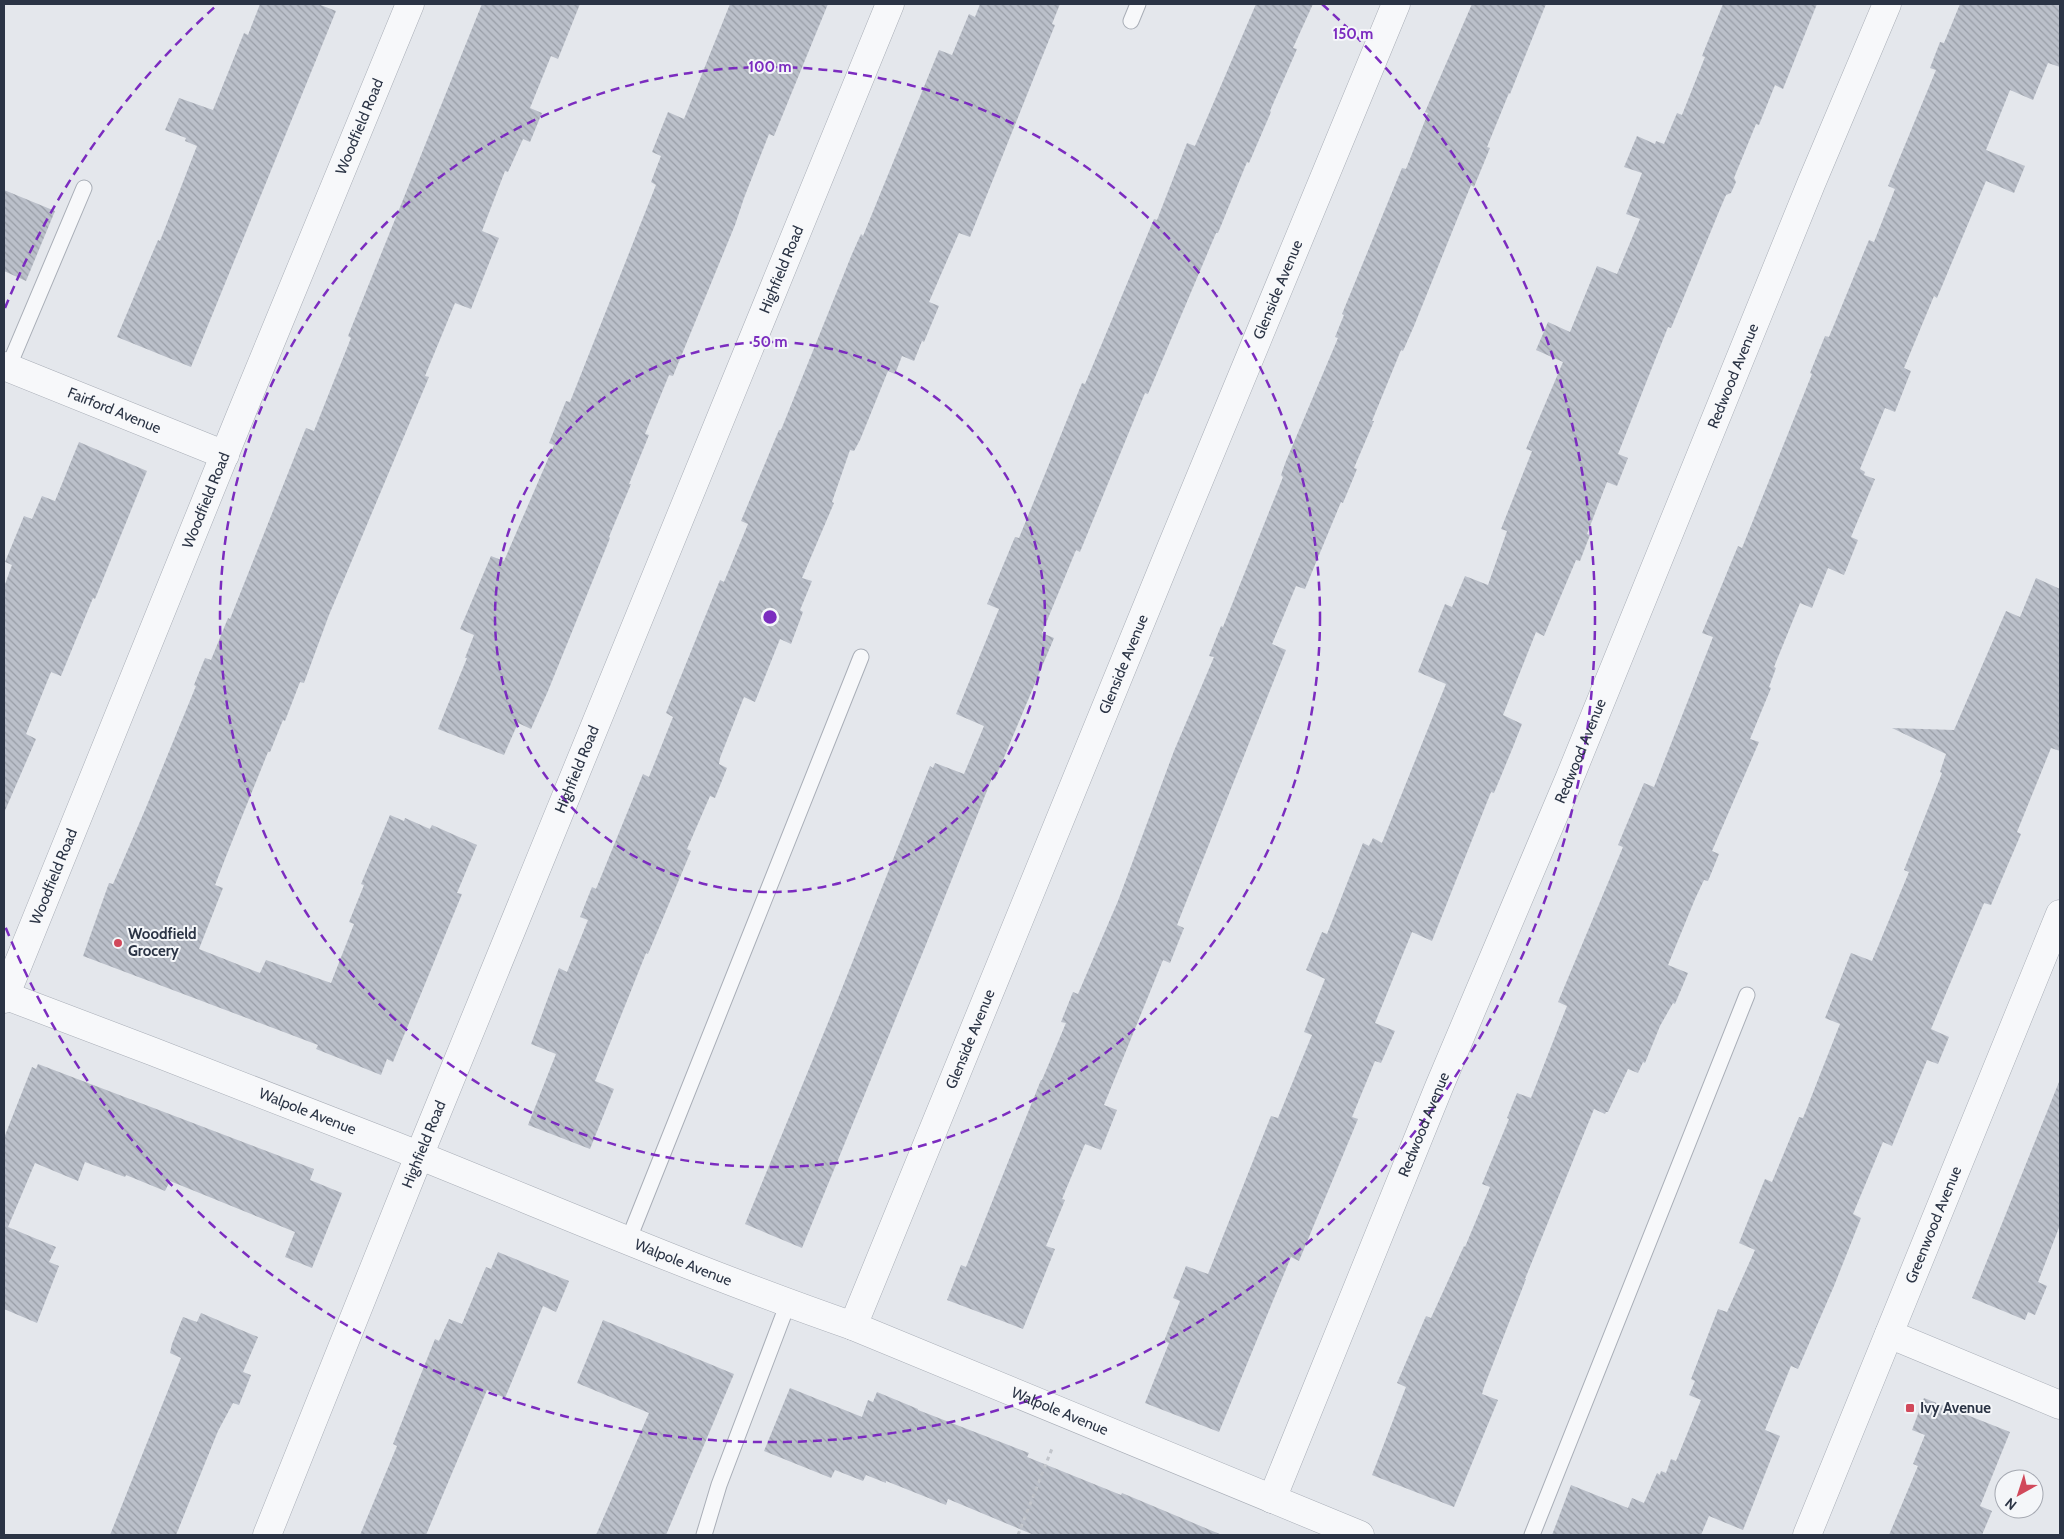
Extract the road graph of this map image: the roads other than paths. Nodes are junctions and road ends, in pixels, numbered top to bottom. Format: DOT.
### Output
graph roads {
  1 [pos="410,4"];
  2 [pos="890,4"];
  3 [pos="1138,4"];
  4 [pos="1396,4"];
  5 [pos="1887,4"];
  6 [pos="1131,21"];
  7 [pos="84,188"];
  8 [pos="6,367"];
  9 [pos="225,454"];
  10 [pos="861,657"];
  11 [pos="2060,914"];
  12 [pos="1747,995"];
  13 [pos="4,997"];
  14 [pos="419,1156"];
  15 [pos="628,1242"];
  16 [pos="788,1303"];
  17 [pos="853,1326"];
  18 [pos="1889,1334"];
  19 [pos="2060,1405"];
  20 [pos="1272,1499"];
  21 [pos="267,1535"];
  22 [pos="704,1535"];
  23 [pos="1360,1535"];
  24 [pos="1532,1535"];
  25 [pos="1807,1535"];
  1 -- 9 [label="street, Woodfield Road"];
  2 -- 14 [label="street, Highfield Road"];
  3 -- 6 [label="lane"];
  4 -- 17 [label="street, Glenside Avenue"];
  5 -- 20 [label="street, Redwood Avenue"];
  7 -- 8 [label="lane"];
  8 -- 9 [label="street, Fairford Avenue"];
  9 -- 13 [label="street, Woodfield Road"];
  10 -- 15 [label="lane"];
  11 -- 18 [label="street, Greenwood Avenue"];
  12 -- 24 [label="lane"];
  13 -- 14 [label="street, Walpole Avenue"];
  14 -- 15 [label="street, Walpole Avenue"];
  14 -- 21 [label="street, Highfield Road"];
  15 -- 16 [label="street, Walpole Avenue"];
  16 -- 17 [label="street, Walpole Avenue"];
  16 -- 22 [label="lane"];
  17 -- 20 [label="street, Walpole Avenue"];
  18 -- 19 [label="street"];
  18 -- 25 [label="street, Greenwood Avenue"];
  20 -- 23 [label="street, Walpole Avenue"];
}
